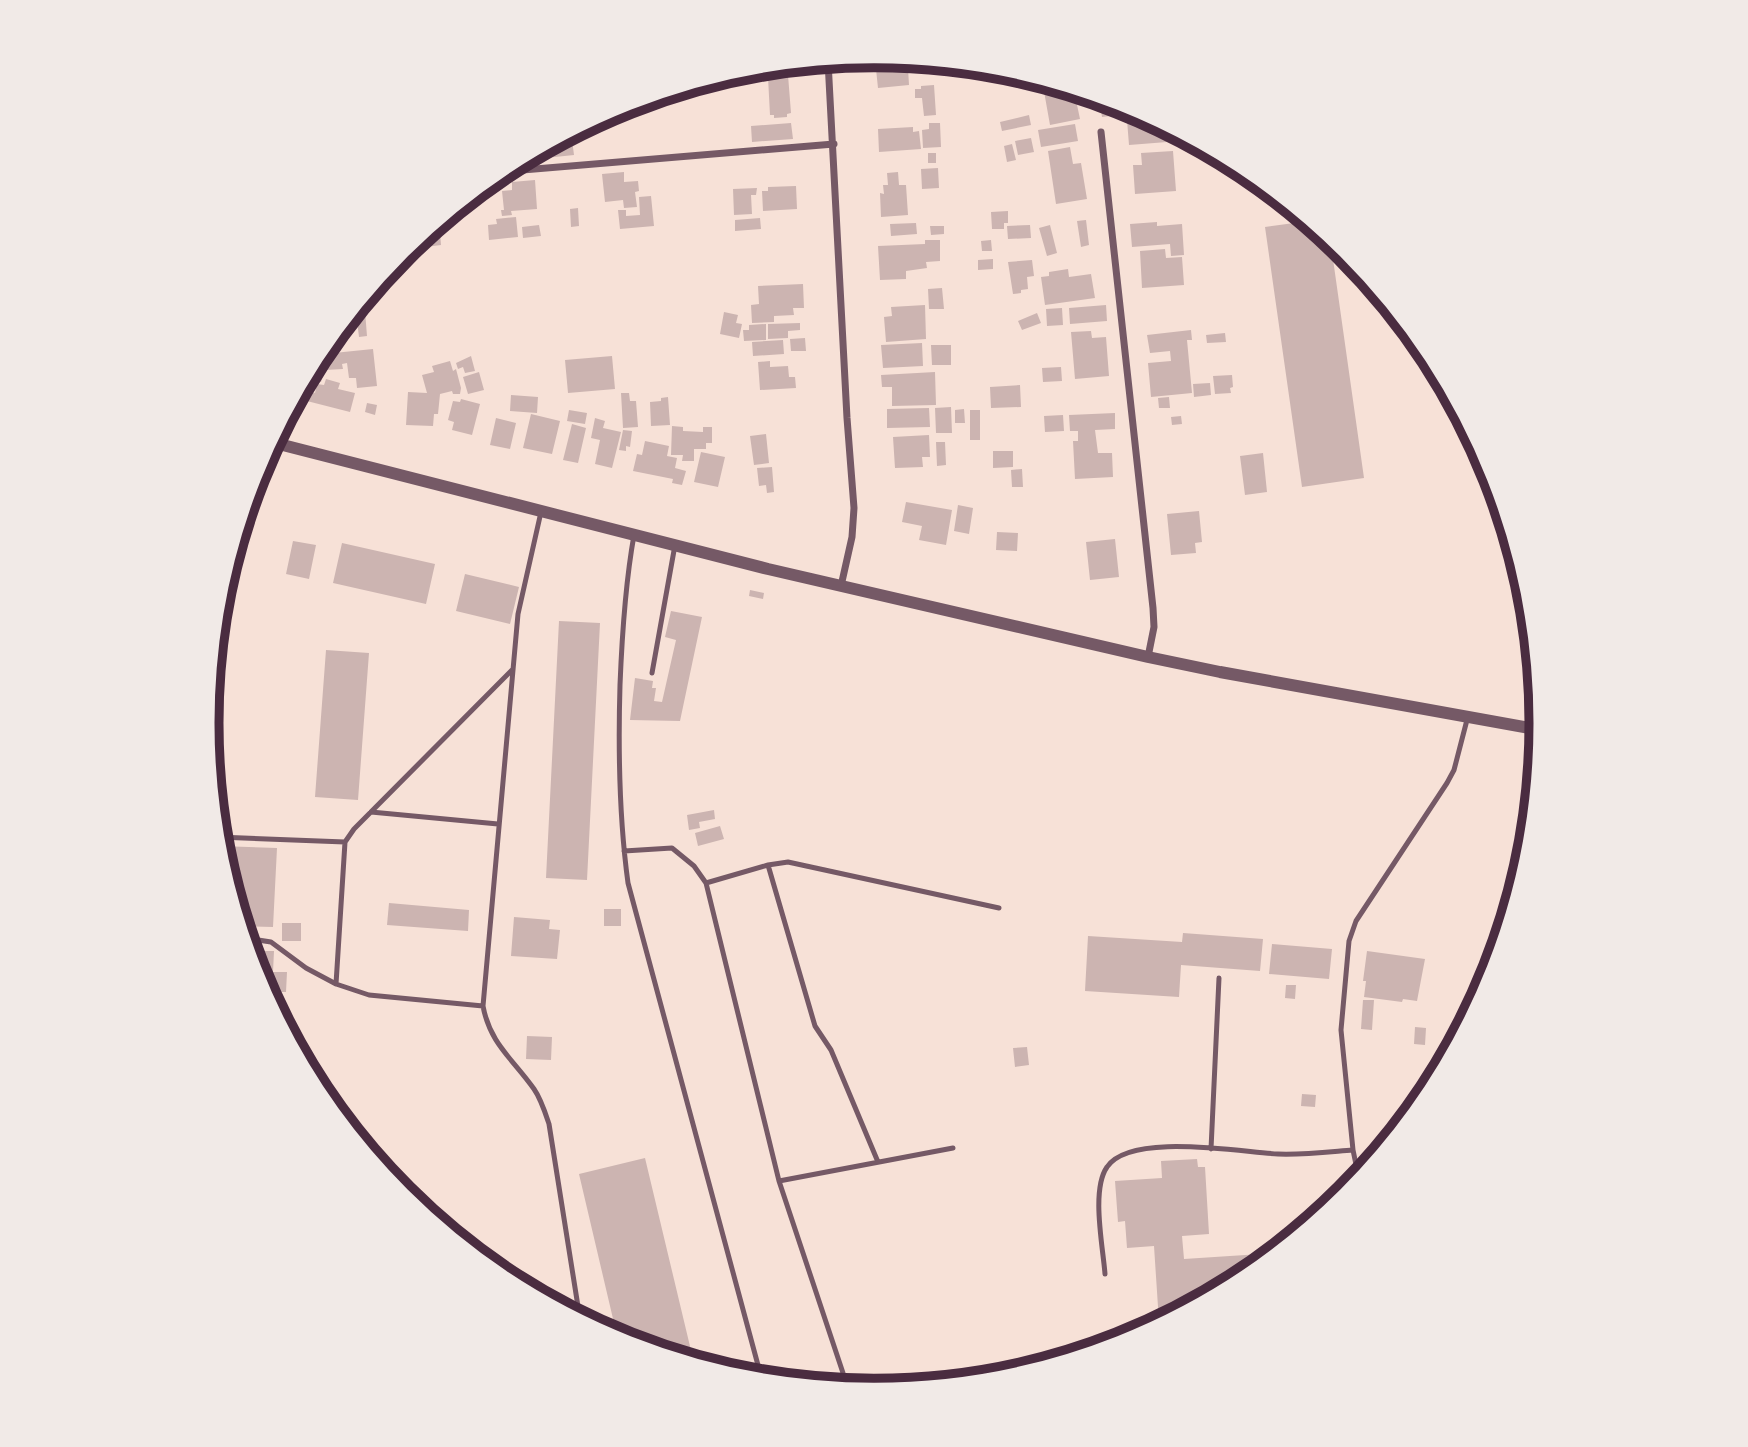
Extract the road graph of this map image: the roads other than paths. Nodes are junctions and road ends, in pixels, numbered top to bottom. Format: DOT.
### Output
graph roads {
  1 [pos="829,70"];
  2 [pos="1101,132"];
  3 [pos="834,144"];
  4 [pos="524,170"];
  5 [pos="281,445"];
  6 [pos="541,512"];
  7 [pos="634,535"];
  8 [pos="675,545"];
  9 [pos="841,586"];
  10 [pos="1148,657"];
  11 [pos="513,668"];
  12 [pos="652,673"];
  13 [pos="1468,716"];
  14 [pos="1529,728"];
  15 [pos="370,812"];
  16 [pos="498,824"];
  17 [pos="229,837"];
  18 [pos="345,842"];
  19 [pos="624,851"];
  20 [pos="768,865"];
  21 [pos="706,883"];
  22 [pos="999,908"];
  23 [pos="256,940"];
  24 [pos="1219,978"];
  25 [pos="336,984"];
  26 [pos="483,1006"];
  27 [pos="953,1148"];
  28 [pos="1211,1149"];
  29 [pos="1353,1150"];
  30 [pos="878,1162"];
  31 [pos="1356,1167"];
  32 [pos="779,1181"];
  33 [pos="1105,1274"];
  34 [pos="578,1308"];
  35 [pos="759,1368"];
  36 [pos="845,1378"];
  1 -- 3 [label="street"];
  2 -- 10 [label="street"];
  3 -- 4 [label="street"];
  3 -- 9 [label="street"];
  5 -- 6 [label="street"];
  6 -- 7 [label="street"];
  6 -- 11 [label="lane"];
  7 -- 8 [label="street"];
  7 -- 19 [label="lane"];
  8 -- 9 [label="street"];
  8 -- 12 [label="lane"];
  9 -- 10 [label="street"];
  10 -- 13 [label="street"];
  11 -- 15 [label="lane"];
  11 -- 16 [label="lane"];
  13 -- 14 [label="street"];
  13 -- 29 [label="lane"];
  15 -- 16 [label="lane"];
  15 -- 18 [label="lane"];
  16 -- 26 [label="lane"];
  17 -- 18 [label="lane"];
  18 -- 25 [label="lane"];
  19 -- 21 [label="lane"];
  19 -- 35 [label="lane"];
  20 -- 21 [label="lane"];
  20 -- 22 [label="lane"];
  20 -- 30 [label="lane"];
  21 -- 32 [label="lane"];
  23 -- 25 [label="lane"];
  24 -- 28 [label="lane"];
  25 -- 26 [label="lane"];
  26 -- 34 [label="lane"];
  27 -- 30 [label="lane"];
  28 -- 29 [label="lane"];
  28 -- 33 [label="lane"];
  29 -- 31 [label="lane"];
  30 -- 32 [label="lane"];
  32 -- 36 [label="lane"];
}
